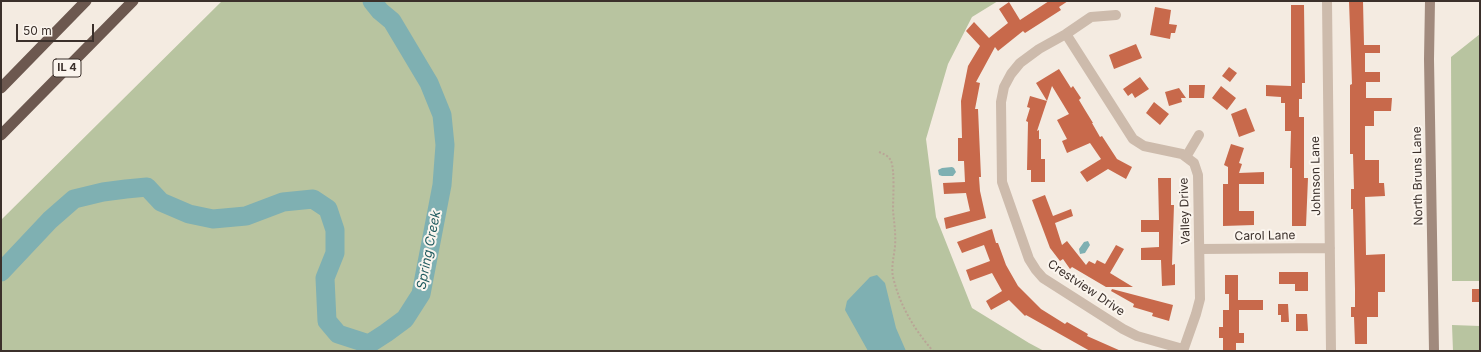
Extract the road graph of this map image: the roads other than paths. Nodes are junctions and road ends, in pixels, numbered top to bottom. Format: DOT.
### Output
graph roads {
  1 [pos="86,1"];
  2 [pos="133,1"];
  3 [pos="1327,1"];
  4 [pos="1430,1"];
  5 [pos="1116,15"];
  6 [pos="1066,34"];
  7 [pos="1,88"];
  8 [pos="1,135"];
  9 [pos="1199,135"];
  10 [pos="1186,157"];
  11 [pos="1330,248"];
  12 [pos="1200,249"];
  13 [pos="1183,350"];
  14 [pos="1331,351"];
  15 [pos="1434,351"];
  1 -- 7 [label="highway, IL 4"];
  2 -- 8 [label="highway, IL 4"];
  3 -- 11 [label="street, Johnson Lane"];
  4 -- 15 [label="main road, North Bruns Lane"];
  5 -- 6 [label="street, Crestview Drive"];
  6 -- 10 [label="street"];
  6 -- 13 [label="street, Crestview Drive"];
  9 -- 10 [label="street"];
  10 -- 12 [label="street, Valley Drive"];
  11 -- 12 [label="street, Carol Lane"];
  11 -- 14 [label="street, Johnson Lane"];
  12 -- 13 [label="street, Valley Drive"];
}
